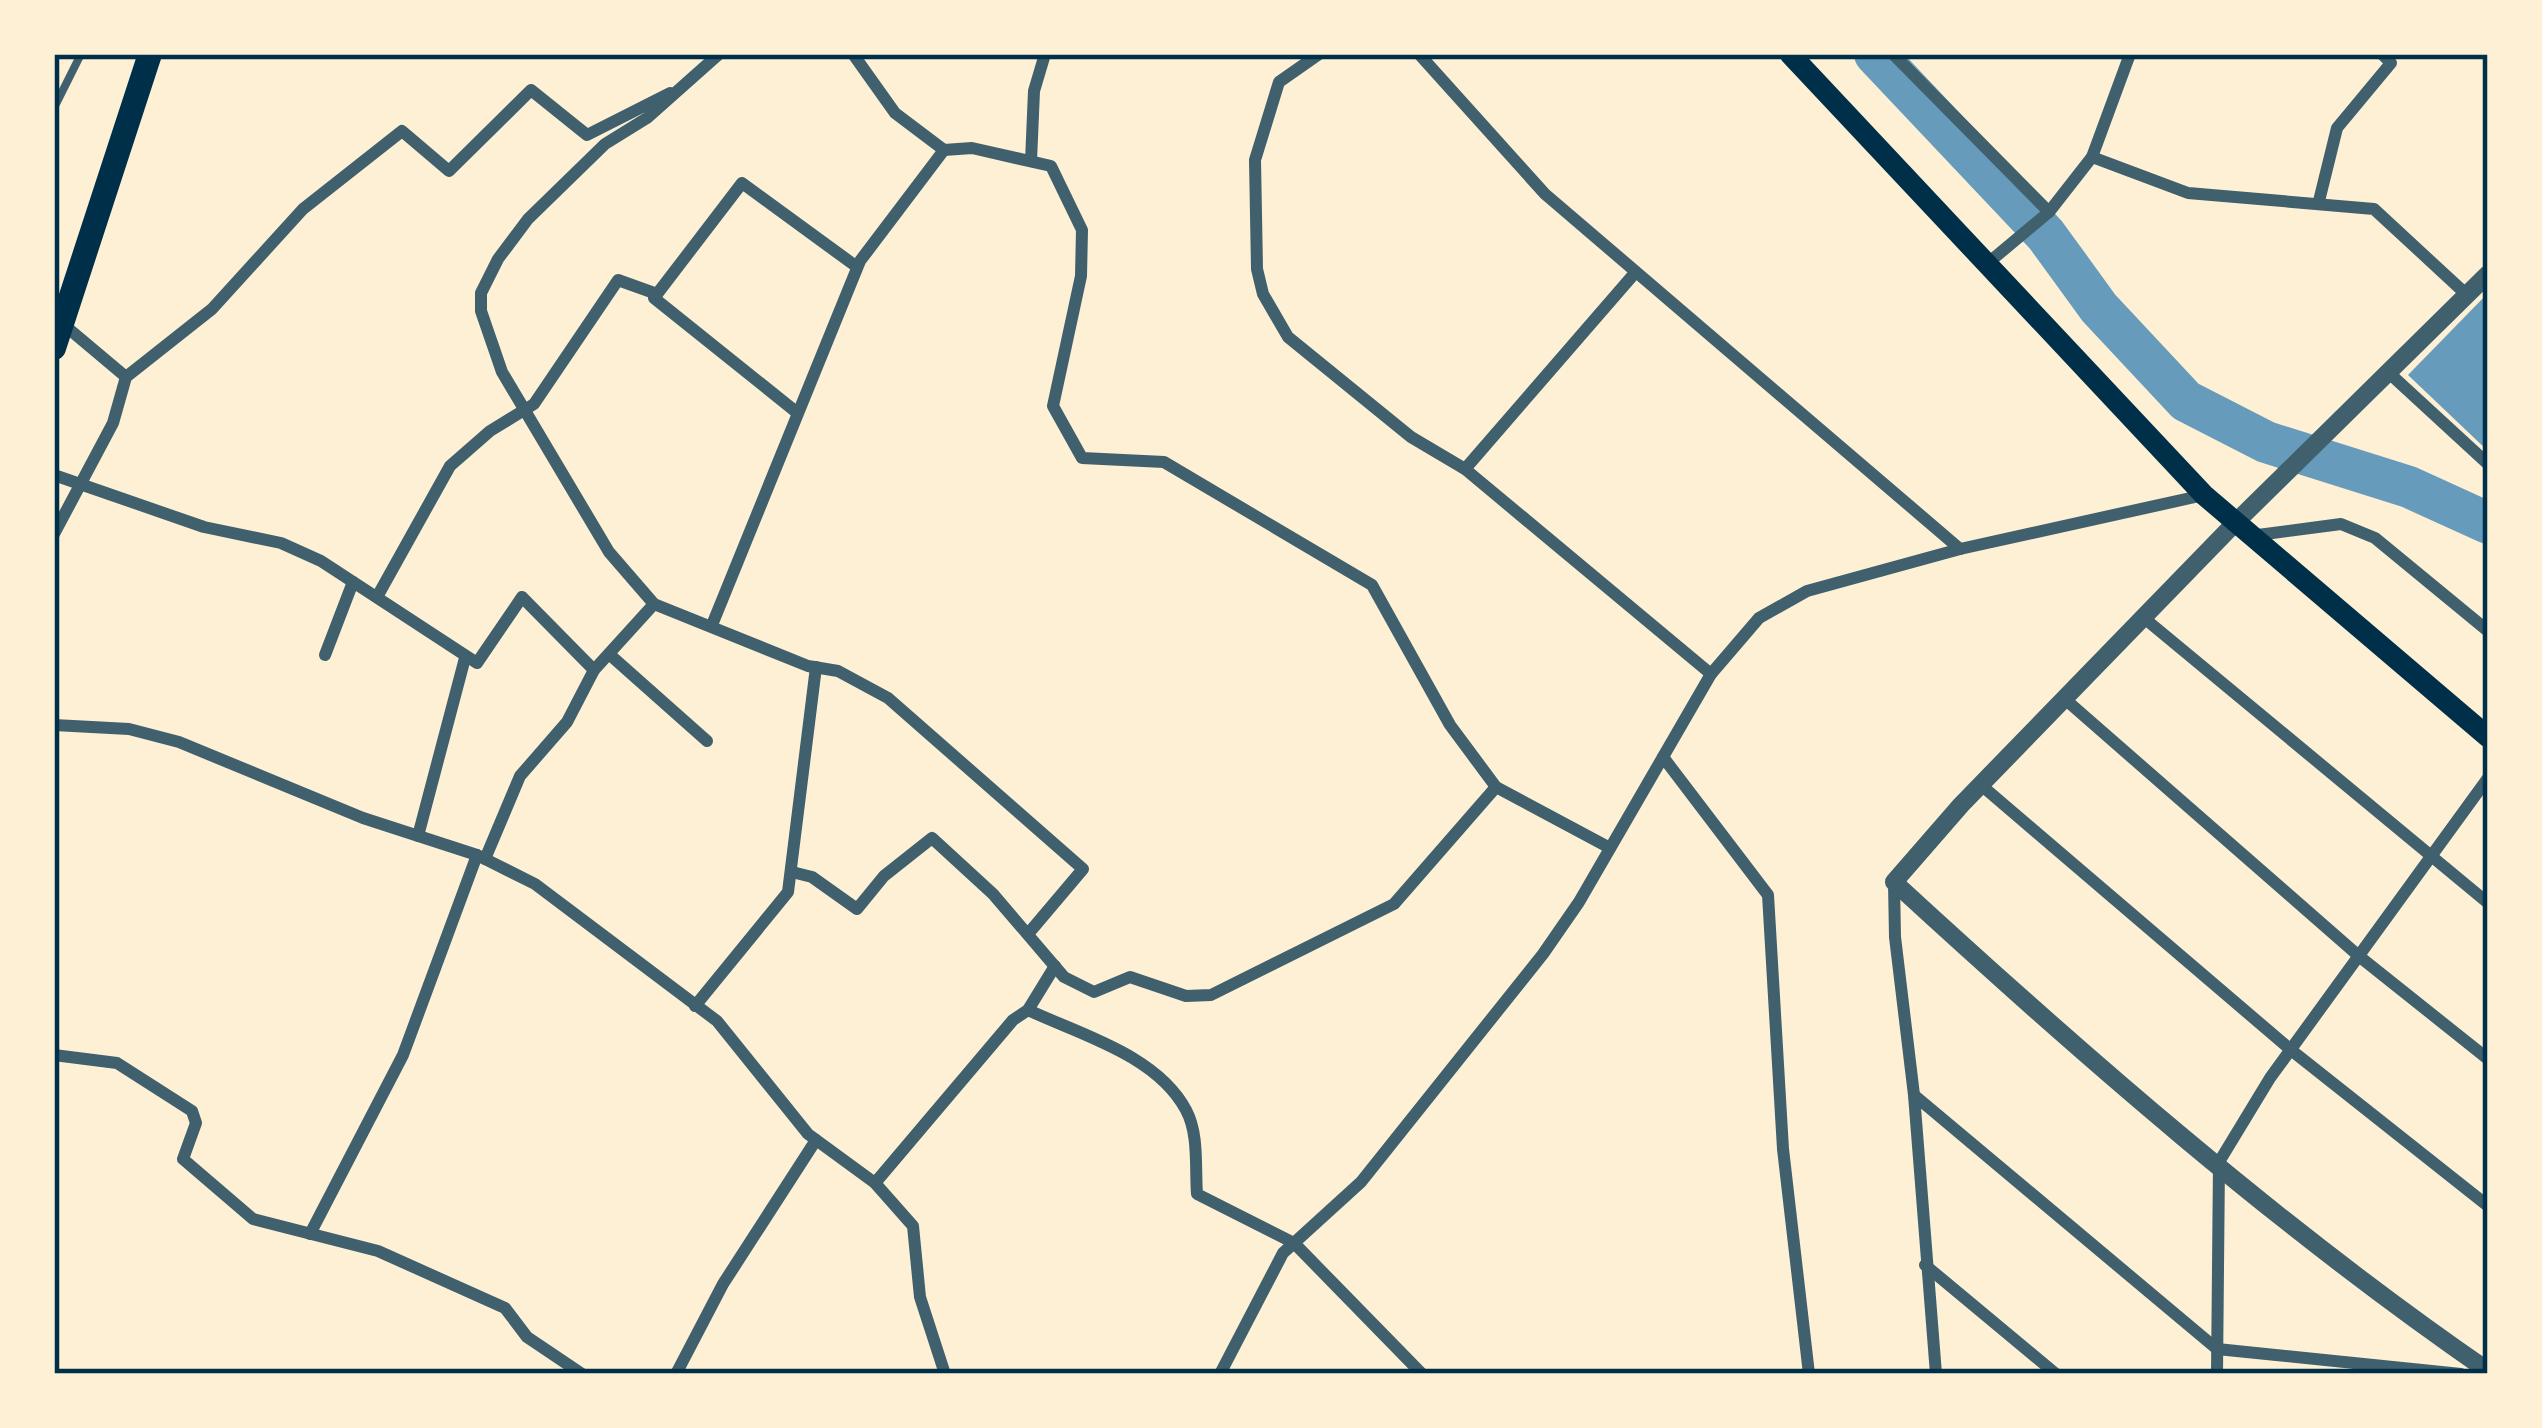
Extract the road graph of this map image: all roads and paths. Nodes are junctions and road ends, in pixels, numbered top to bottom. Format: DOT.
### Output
graph roads {
  1 [pos="81,54"];
  2 [pos="150,54"];
  3 [pos="719,54"];
  4 [pos="853,54"];
  5 [pos="1045,54"];
  6 [pos="1319,54"];
  7 [pos="1419,54"];
  8 [pos="1790,54"];
  9 [pos="1893,54"];
  10 [pos="2130,54"];
  11 [pos="2382,54"];
  12 [pos="676,90"];
  13 [pos="54,108"];
  14 [pos="944,150"];
  15 [pos="2092,157"];
  16 [pos="1031,161"];
  17 [pos="2319,201"];
  18 [pos="2049,212"];
  19 [pos="1994,257"];
  20 [pos="857,267"];
  21 [pos="1634,274"];
  22 [pos="2488,274"];
  23 [pos="657,295"];
  24 [pos="2467,295"];
  25 [pos="58,335"];
  26 [pos="2388,372"];
  27 [pos="126,377"];
  28 [pos="520,409"];
  29 [pos="795,411"];
  30 [pos="2488,464"];
  31 [pos="1465,470"];
  32 [pos="54,476"];
  33 [pos="82,485"];
  34 [pos="2204,496"];
  35 [pos="2243,525"];
  36 [pos="54,534"];
  37 [pos="1960,549"];
  38 [pos="353,582"];
  39 [pos="377,597"];
  40 [pos="654,604"];
  41 [pos="2144,618"];
  42 [pos="712,626"];
  43 [pos="2488,631"];
  44 [pos="609,654"];
  45 [pos="325,655"];
  46 [pos="465,658"];
  47 [pos="816,668"];
  48 [pos="595,670"];
  49 [pos="1711,674"];
  50 [pos="2066,700"];
  51 [pos="54,725"];
  52 [pos="2488,736"];
  53 [pos="707,742"];
  54 [pos="1663,757"];
  55 [pos="2488,778"];
  56 [pos="1981,785"];
  57 [pos="1496,787"];
  58 [pos="418,836"];
  59 [pos="1610,848"];
  60 [pos="481,857"];
  61 [pos="2431,858"];
  62 [pos="792,872"];
  63 [pos="1894,882"];
  64 [pos="2488,904"];
  65 [pos="1028,934"];
  66 [pos="2360,957"];
  67 [pos="1055,966"];
  68 [pos="695,1006"];
  69 [pos="1028,1010"];
  70 [pos="2291,1050"];
  71 [pos="54,1054"];
  72 [pos="2488,1059"];
  73 [pos="1914,1095"];
  74 [pos="816,1140"];
  75 [pos="2219,1162"];
  76 [pos="875,1184"];
  77 [pos="2488,1206"];
  78 [pos="310,1234"];
  79 [pos="1294,1243"];
  80 [pos="1924,1265"];
  81 [pos="2217,1349"];
  82 [pos="1405,1369"];
  83 [pos="2488,1371"];
  84 [pos="582,1374"];
  85 [pos="676,1374"];
  86 [pos="945,1374"];
  87 [pos="1220,1374"];
  88 [pos="1422,1374"];
  89 [pos="1809,1374"];
  90 [pos="1936,1374"];
  91 [pos="2056,1374"];
  92 [pos="2216,1374"];
  93 [pos="2461,1374"];
  1 -- 13 [label="lane"];
  2 -- 25 [label="highway"];
  3 -- 12 [label="street"];
  4 -- 14 [label="street"];
  5 -- 16 [label="street"];
  6 -- 31 [label="street"];
  7 -- 21 [label="street"];
  8 -- 19 [label="main road"];
  9 -- 18 [label="street"];
  10 -- 15 [label="street"];
  11 -- 17 [label="street"];
  12 -- 27 [label="street"];
  12 -- 28 [label="street"];
  14 -- 16 [label="street"];
  14 -- 20 [label="street"];
  15 -- 17 [label="street"];
  15 -- 18 [label="street"];
  16 -- 57 [label="street"];
  17 -- 24 [label="street"];
  18 -- 19 [label="street"];
  19 -- 34 [label="main road"];
  20 -- 23 [label="street"];
  20 -- 29 [label="street"];
  21 -- 31 [label="street"];
  21 -- 37 [label="street"];
  22 -- 24 [label="street"];
  23 -- 28 [label="street"];
  23 -- 29 [label="street"];
  24 -- 26 [label="street"];
  25 -- 27 [label="street"];
  26 -- 30 [label="street"];
  26 -- 35 [label="street"];
  27 -- 33 [label="street"];
  28 -- 39 [label="street"];
  28 -- 40 [label="street"];
  29 -- 42 [label="street"];
  31 -- 49 [label="street"];
  32 -- 33 [label="street"];
  33 -- 36 [label="street"];
  33 -- 38 [label="street"];
  34 -- 35 [label="main road"];
  34 -- 37 [label="street"];
  35 -- 41 [label="street"];
  35 -- 43 [label="street"];
  35 -- 52 [label="main road"];
  37 -- 49 [label="street"];
  38 -- 39 [label="street"];
  38 -- 45 [label="street"];
  39 -- 46 [label="street"];
  40 -- 42 [label="street"];
  40 -- 44 [label="street"];
  41 -- 50 [label="street"];
  41 -- 61 [label="street"];
  42 -- 47 [label="street"];
  44 -- 48 [label="street"];
  44 -- 53 [label="street"];
  46 -- 48 [label="street"];
  46 -- 58 [label="street"];
  47 -- 62 [label="street"];
  47 -- 65 [label="street"];
  48 -- 60 [label="street"];
  49 -- 54 [label="street"];
  50 -- 56 [label="street"];
  50 -- 66 [label="street"];
  51 -- 58 [label="street"];
  54 -- 59 [label="street"];
  54 -- 89 [label="street"];
  55 -- 61 [label="street"];
  56 -- 63 [label="street"];
  56 -- 70 [label="street"];
  57 -- 59 [label="street"];
  57 -- 67 [label="street"];
  58 -- 60 [label="street"];
  59 -- 79 [label="street"];
  60 -- 68 [label="street"];
  60 -- 78 [label="street"];
  61 -- 64 [label="street"];
  61 -- 66 [label="street"];
  62 -- 65 [label="street"];
  62 -- 68 [label="street"];
  63 -- 73 [label="street"];
  63 -- 75 [label="street"];
  65 -- 67 [label="street"];
  66 -- 70 [label="street"];
  66 -- 72 [label="street"];
  67 -- 69 [label="street"];
  68 -- 74 [label="street"];
  69 -- 76 [label="street"];
  69 -- 79 [label="street"];
  70 -- 75 [label="street"];
  70 -- 77 [label="street"];
  71 -- 78 [label="street"];
  73 -- 80 [label="street"];
  73 -- 81 [label="street"];
  74 -- 76 [label="street"];
  74 -- 85 [label="street"];
  75 -- 81 [label="street"];
  75 -- 83 [label="street"];
  76 -- 86 [label="street"];
  78 -- 84 [label="street"];
  79 -- 82 [label="street"];
  79 -- 87 [label="street"];
  80 -- 90 [label="street"];
  80 -- 91 [label="street"];
  81 -- 92 [label="street"];
  81 -- 93 [label="street"];
  82 -- 88 [label="street"];
}
